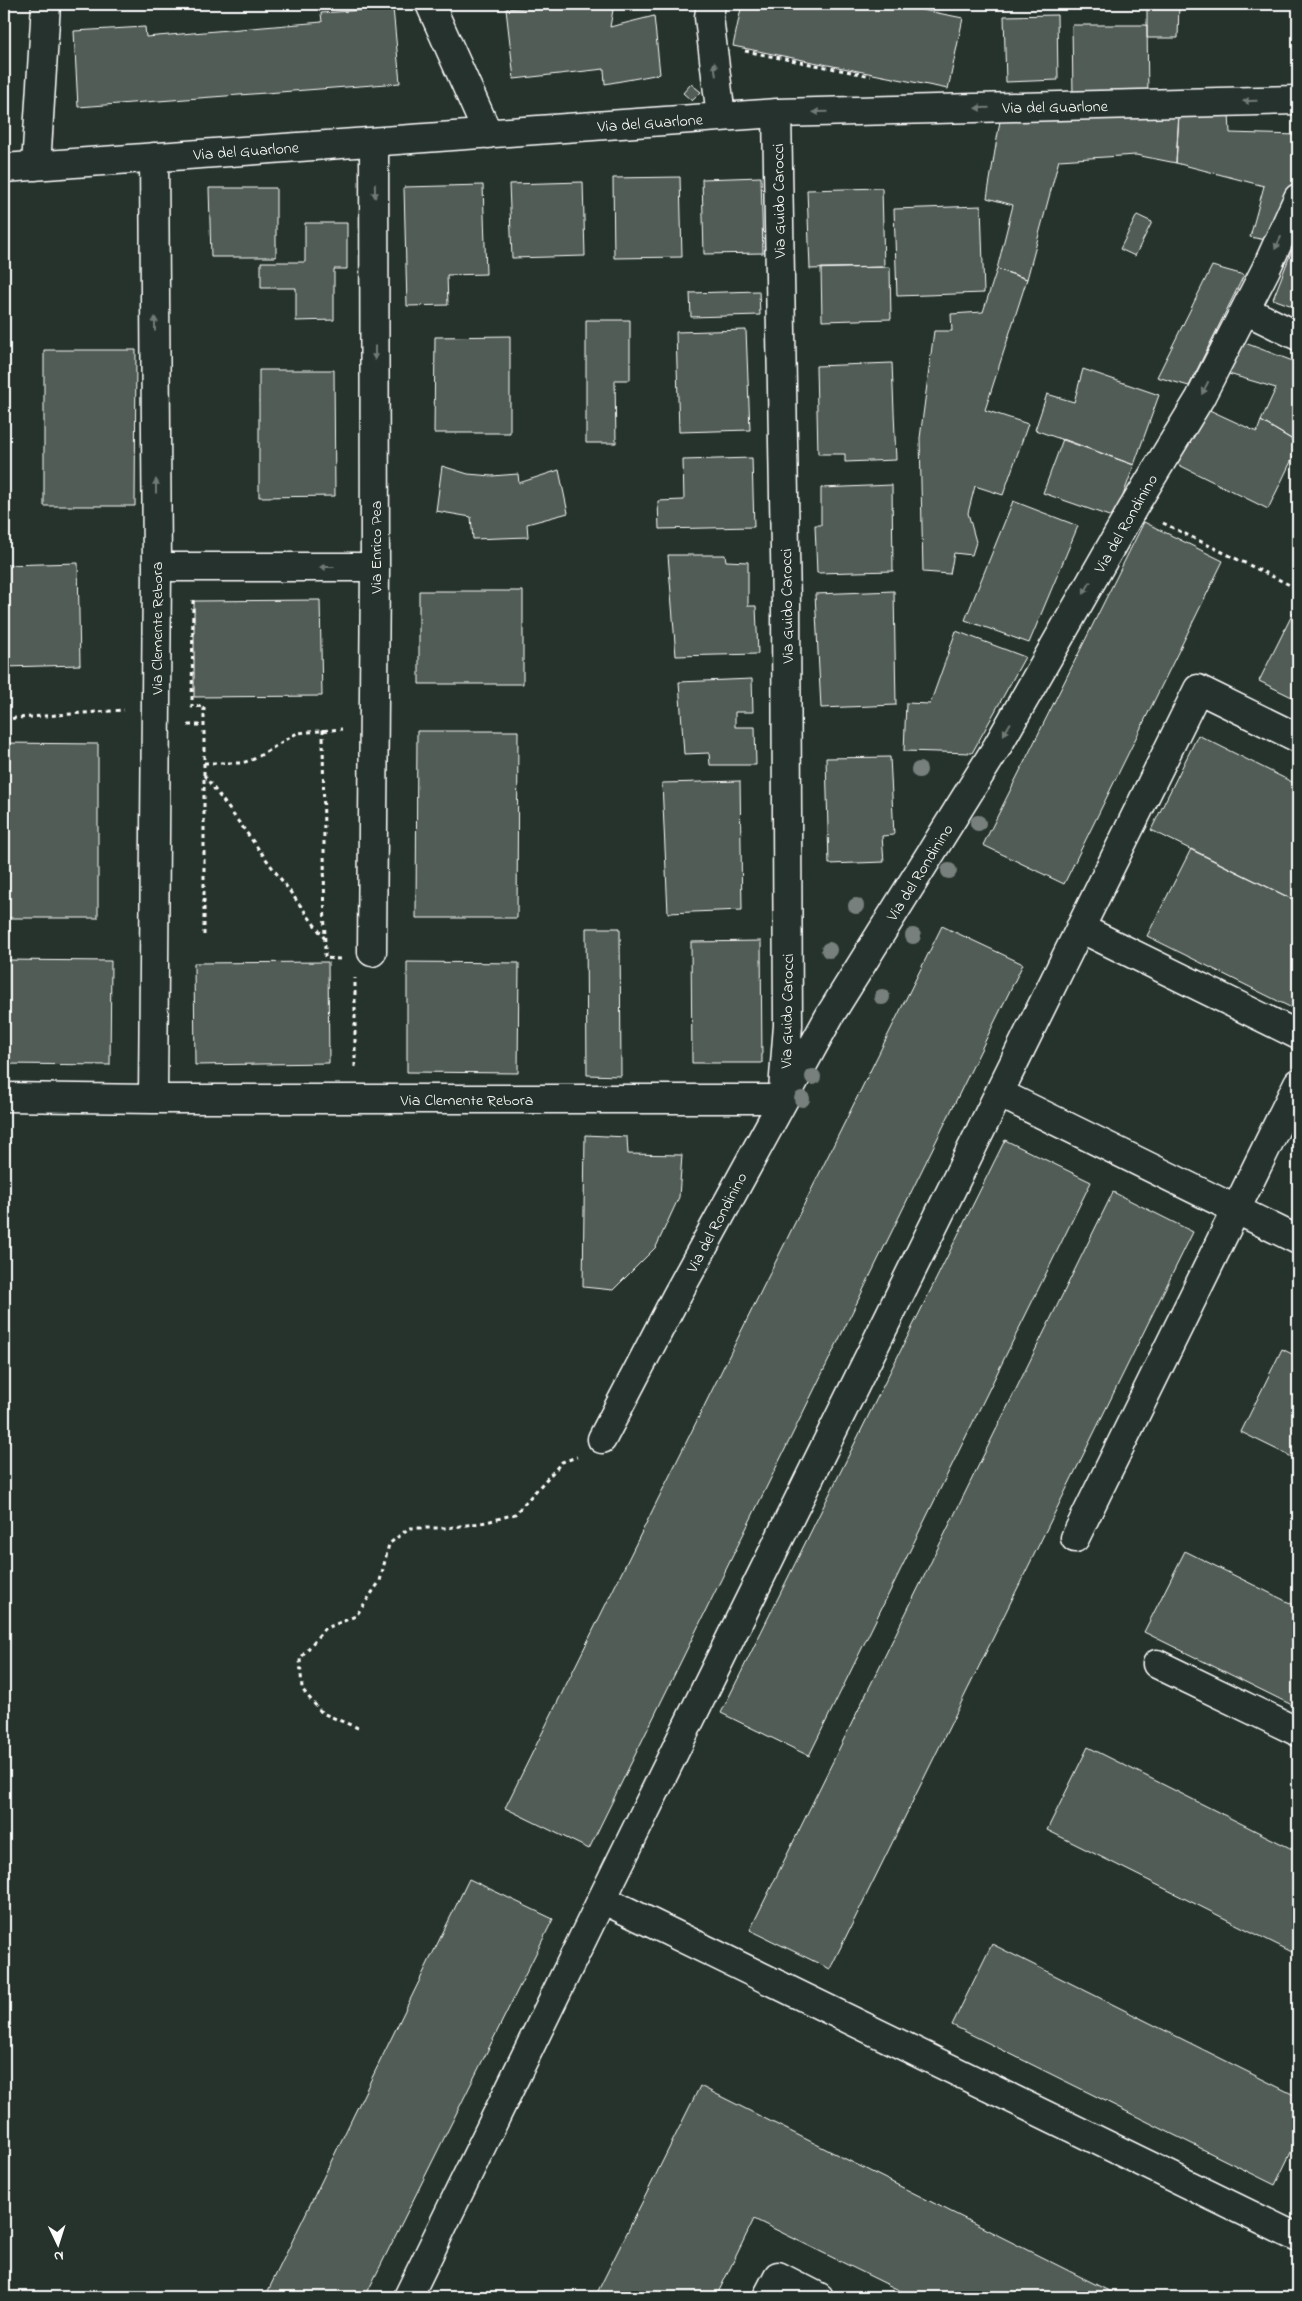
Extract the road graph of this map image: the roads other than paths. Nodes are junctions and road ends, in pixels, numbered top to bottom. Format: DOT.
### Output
graph roads {
  1 [pos="46,4"];
  2 [pos="430,4"];
  3 [pos="711,4"];
  4 [pos="1298,100"];
  5 [pos="776,113"];
  6 [pos="721,117"];
  7 [pos="488,134"];
  8 [pos="374,142"];
  9 [pos="154,157"];
  10 [pos="36,166"];
  11 [pos="4,168"];
  12 [pos="1298,198"];
  13 [pos="1245,310"];
  14 [pos="1298,336"];
  15 [pos="157,567"];
  16 [pos="375,567"];
  17 [pos="1298,738"];
  18 [pos="1080,928"];
  19 [pos="363,961"];
  20 [pos="1298,1035"];
  21 [pos="1298,1083"];
  22 [pos="999,1093"];
  23 [pos="4,1097"];
  24 [pos="153,1099"];
  25 [pos="782,1099"];
  26 [pos="1236,1209"];
  27 [pos="1298,1240"];
  28 [pos="602,1439"];
  29 [pos="1076,1538"];
  30 [pos="1157,1664"];
  31 [pos="1298,1732"];
  32 [pos="602,1899"];
  33 [pos="1298,2238"];
  34 [pos="408,2297"];
  35 [pos="767,2297"];
  36 [pos="819,2297"];
  1 -- 10 [label="street"];
  2 -- 7 [label="street"];
  6 -- 3 [label="street, one-way"];
  4 -- 5 [label="street, Via del Guarlone, one-way"];
  5 -- 6 [label="street, Via del Guarlone"];
  5 -- 25 [label="street, Via Guido Carocci"];
  6 -- 7 [label="street, Via del Guarlone"];
  7 -- 8 [label="street, Via del Guarlone"];
  8 -- 9 [label="street, Via del Guarlone"];
  8 -- 16 [label="street, Via Enrico Pea, one-way"];
  9 -- 10 [label="street, Via del Guarlone"];
  15 -- 9 [label="street, Via Clemente Rebora, one-way"];
  10 -- 11 [label="street, Via del Guarlone"];
  12 -- 13 [label="street, Via del Rondinino, one-way"];
  13 -- 14 [label="street"];
  13 -- 25 [label="street, Via del Rondinino, one-way"];
  16 -- 15 [label="street, one-way"];
  15 -- 24 [label="street, Via Clemente Rebora"];
  16 -- 19 [label="street, Via Enrico Pea"];
  17 -- 18 [label="street"];
  18 -- 20 [label="street"];
  18 -- 22 [label="street"];
  21 -- 26 [label="street"];
  22 -- 26 [label="street"];
  22 -- 32 [label="street"];
  23 -- 24 [label="street, Via Clemente Rebora"];
  24 -- 25 [label="street, Via Clemente Rebora"];
  25 -- 28 [label="street, Via del Rondinino"];
  26 -- 27 [label="street"];
  26 -- 29 [label="street"];
  30 -- 31 [label="street"];
  32 -- 33 [label="street"];
  32 -- 34 [label="street"];
  35 -- 36 [label="street"];
}
